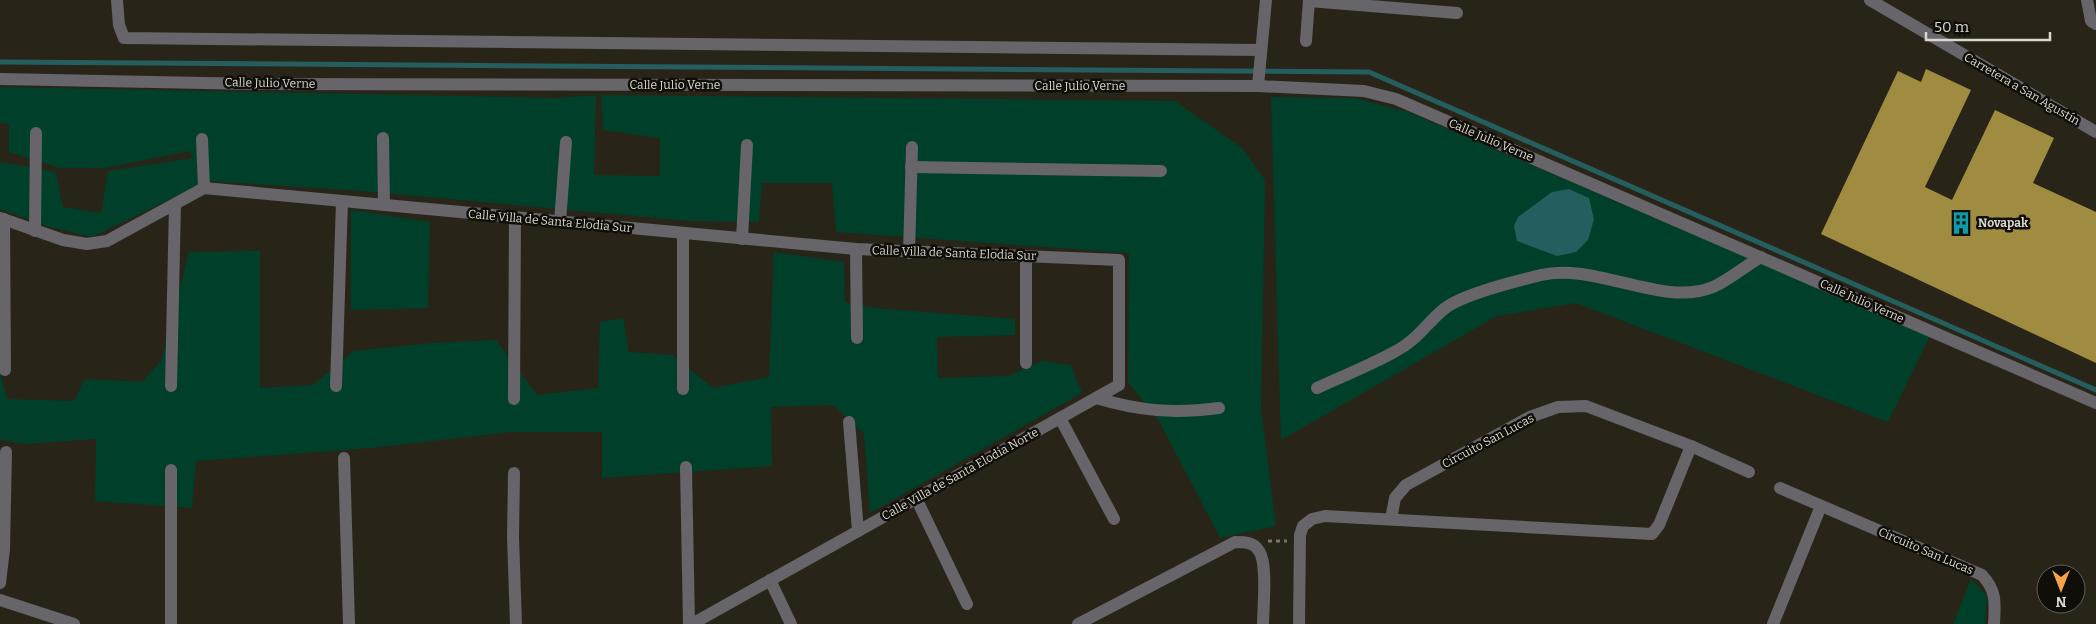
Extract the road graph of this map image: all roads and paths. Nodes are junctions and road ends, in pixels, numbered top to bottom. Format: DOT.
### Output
graph roads {
  1 [pos="117,0"];
  2 [pos="1266,0"];
  3 [pos="1870,0"];
  4 [pos="2087,0"];
  5 [pos="1309,1"];
  6 [pos="1456,14"];
  7 [pos="2096,24"];
  8 [pos="1306,41"];
  9 [pos="1260,56"];
  10 [pos="0,79"];
  11 [pos="1258,82"];
  12 [pos="2096,132"];
  13 [pos="36,133"];
  14 [pos="383,138"];
  15 [pos="202,139"];
  16 [pos="566,142"];
  17 [pos="747,145"];
  18 [pos="912,147"];
  19 [pos="911,167"];
  20 [pos="1161,171"];
  21 [pos="204,188"];
  22 [pos="342,201"];
  23 [pos="175,204"];
  24 [pos="384,205"];
  25 [pos="2,218"];
  26 [pos="515,218"];
  27 [pos="560,222"];
  28 [pos="35,231"];
  29 [pos="683,233"];
  30 [pos="742,238"];
  31 [pos="856,249"];
  32 [pos="909,253"];
  33 [pos="1026,256"];
  34 [pos="1761,257"];
  35 [pos="1119,260"];
  36 [pos="857,338"];
  37 [pos="1026,363"];
  38 [pos="5,370"];
  39 [pos="170,386"];
  40 [pos="336,386"];
  41 [pos="1317,388"];
  42 [pos="682,389"];
  43 [pos="1096,398"];
  44 [pos="514,399"];
  45 [pos="2096,403"];
  46 [pos="1219,408"];
  47 [pos="1060,418"];
  48 [pos="849,422"];
  49 [pos="1691,446"];
  50 [pos="6,452"];
  51 [pos="344,458"];
  52 [pos="686,467"];
  53 [pos="171,470"];
  54 [pos="1749,472"];
  55 [pos="514,473"];
  56 [pos="1780,488"];
  57 [pos="916,498"];
  58 [pos="1821,506"];
  59 [pos="1114,519"];
  60 [pos="1391,519"];
  61 [pos="858,530"];
  62 [pos="1255,546"];
  63 [pos="1299,546"];
  64 [pos="770,580"];
  65 [pos="0,583"];
  66 [pos="0,600"];
  67 [pos="967,604"];
  68 [pos="74,624"];
  69 [pos="171,624"];
  70 [pos="349,624"];
  71 [pos="516,624"];
  72 [pos="690,624"];
  73 [pos="791,624"];
  74 [pos="1078,624"];
  75 [pos="1262,624"];
  76 [pos="1299,624"];
  77 [pos="1773,624"];
  78 [pos="1994,624"];
  1 -- 9 [label="street"];
  2 -- 9 [label="street"];
  3 -- 12 [label="street, Carretera a San Agustín"];
  4 -- 7 [label="street"];
  5 -- 6 [label="street"];
  5 -- 8 [label="street"];
  9 -- 11 [label="street"];
  10 -- 11 [label="street, Calle Julio Verne"];
  11 -- 34 [label="street, Calle Julio Verne"];
  13 -- 28 [label="street"];
  14 -- 24 [label="street"];
  15 -- 21 [label="street"];
  16 -- 27 [label="street"];
  17 -- 30 [label="street"];
  18 -- 19 [label="street"];
  19 -- 20 [label="street"];
  19 -- 32 [label="street"];
  21 -- 22 [label="street, Calle Villa de Santa Elodia Sur"];
  21 -- 23 [label="street"];
  22 -- 24 [label="street, Calle Villa de Santa Elodia Sur"];
  22 -- 40 [label="street"];
  23 -- 28 [label="street"];
  23 -- 39 [label="street"];
  24 -- 26 [label="street, Calle Villa de Santa Elodia Sur"];
  25 -- 28 [label="street"];
  25 -- 38 [label="street"];
  26 -- 27 [label="street, Calle Villa de Santa Elodia Sur"];
  26 -- 44 [label="street"];
  27 -- 29 [label="street, Calle Villa de Santa Elodia Sur"];
  29 -- 30 [label="street, Calle Villa de Santa Elodia Sur"];
  29 -- 42 [label="street"];
  30 -- 31 [label="street, Calle Villa de Santa Elodia Sur"];
  31 -- 32 [label="street, Calle Villa de Santa Elodia Sur"];
  31 -- 36 [label="street"];
  32 -- 33 [label="street, Calle Villa de Santa Elodia Sur"];
  33 -- 35 [label="street, Calle Villa de Santa Elodia Sur"];
  33 -- 37 [label="street"];
  34 -- 41 [label="street"];
  34 -- 45 [label="street, Calle Julio Verne"];
  35 -- 43 [label="street, Calle Villa de Santa Elodia Norte"];
  43 -- 46 [label="street"];
  43 -- 47 [label="street, Calle Villa de Santa Elodia Norte"];
  47 -- 57 [label="street, Calle Villa de Santa Elodia Norte"];
  47 -- 59 [label="street"];
  48 -- 61 [label="street"];
  49 -- 54 [label="street, Circuito San Lucas"];
  49 -- 60 [label="street, Circuito San Lucas"];
  49 -- 60 [label="street"];
  50 -- 65 [label="street"];
  51 -- 70 [label="street"];
  52 -- 72 [label="street"];
  53 -- 69 [label="street"];
  55 -- 71 [label="street"];
  56 -- 58 [label="street, Circuito San Lucas"];
  57 -- 61 [label="street, Calle Villa de Santa Elodia Norte"];
  57 -- 67 [label="street"];
  58 -- 77 [label="street"];
  58 -- 78 [label="street, Circuito San Lucas"];
  60 -- 63 [label="street"];
  61 -- 64 [label="street, Calle Villa de Santa Elodia Norte"];
  62 -- 63 [label="path"];
  62 -- 74 [label="street"];
  62 -- 75 [label="street"];
  63 -- 76 [label="street"];
  64 -- 72 [label="street, Calle Villa de Santa Elodia Norte"];
  64 -- 73 [label="street"];
  66 -- 68 [label="street"];
}
